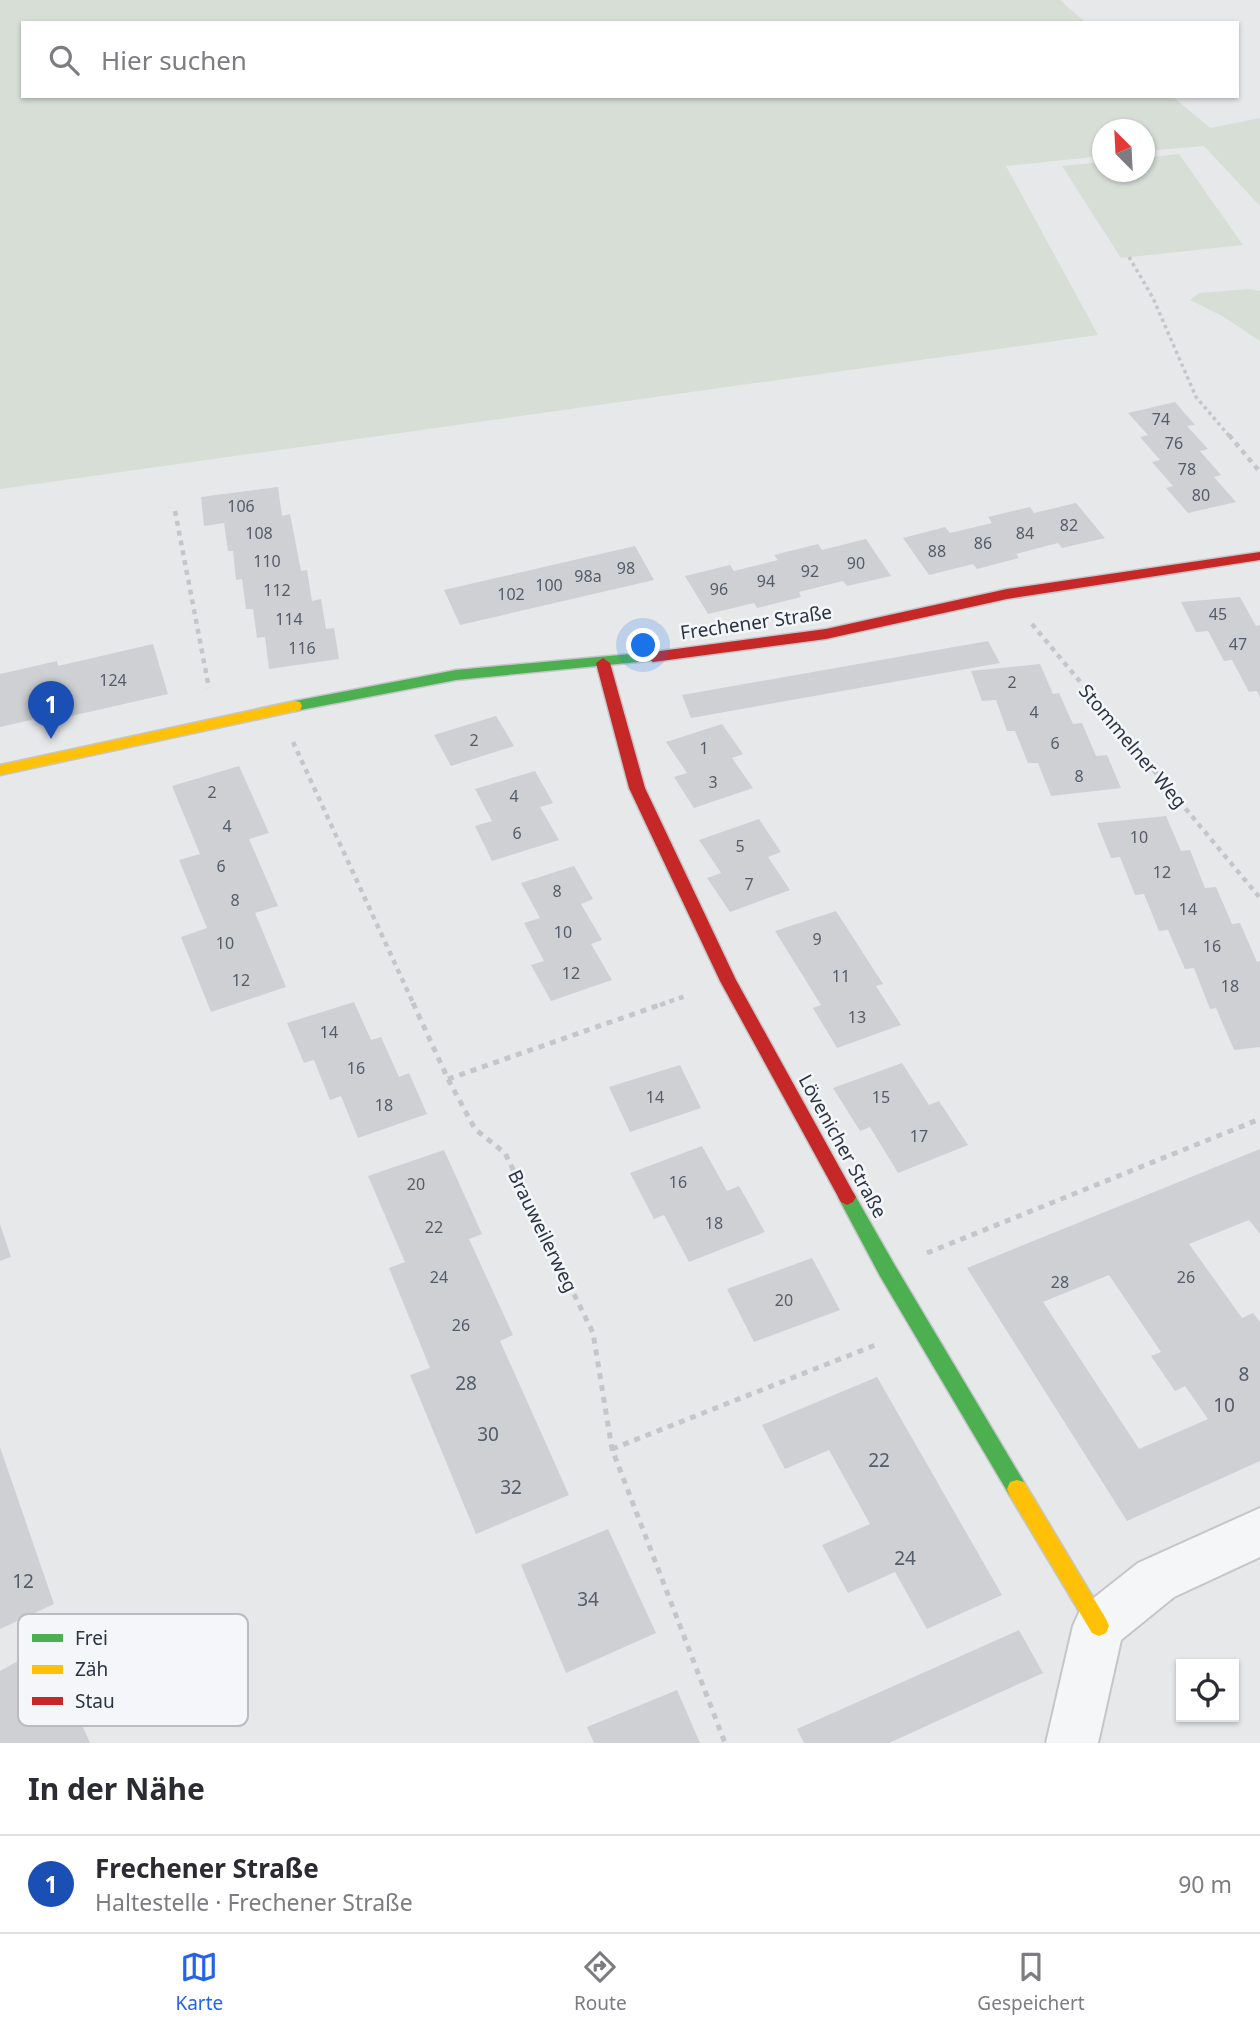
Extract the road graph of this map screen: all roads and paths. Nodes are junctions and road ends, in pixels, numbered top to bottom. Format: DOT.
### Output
graph roads {
  1 [pos="1129,257"];
  2 [pos="1260,472"];
  3 [pos="175,511"];
  4 [pos="1260,556"];
  5 [pos="1007,594"];
  6 [pos="603,663"];
  7 [pos="278,709"];
  8 [pos="215,723"];
  9 [pos="0,770"];
  10 [pos="1260,898"];
  11 [pos="728,981"];
  12 [pos="448,1079"];
  13 [pos="1260,1119"];
  14 [pos="887,1270"];
  15 [pos="921,1327"];
  16 [pos="612,1448"];
  17 [pos="1260,1532"];
  18 [pos="1100,1626"];
  19 [pos="725,1743"];
  20 [pos="1072,1743"];
  1 -- 2 [label="path"];
  3 -- 8 [label="path"];
  4 -- 5 [label="street, Frechener Straße"];
  5 -- 6 [label="street, Frechener Straße"];
  5 -- 10 [label="path, Stommelner Weg"];
  6 -- 7 [label="street, Frechener Straße"];
  6 -- 11 [label="street, Lövenicher Straße"];
  7 -- 8 [label="street, Frechener Straße"];
  7 -- 12 [label="path, Brauweilerweg"];
  8 -- 9 [label="street, Frechener Straße"];
  11 -- 12 [label="path"];
  11 -- 14 [label="street, Lövenicher Straße"];
  12 -- 16 [label="path, Brauweilerweg"];
  13 -- 14 [label="path"];
  14 -- 15 [label="street, Lövenicher Straße"];
  15 -- 16 [label="path"];
  15 -- 18 [label="street, Lövenicher Straße"];
  16 -- 19 [label="path, Brauweilerweg"];
  17 -- 18 [label="street"];
  18 -- 20 [label="street"];
}
